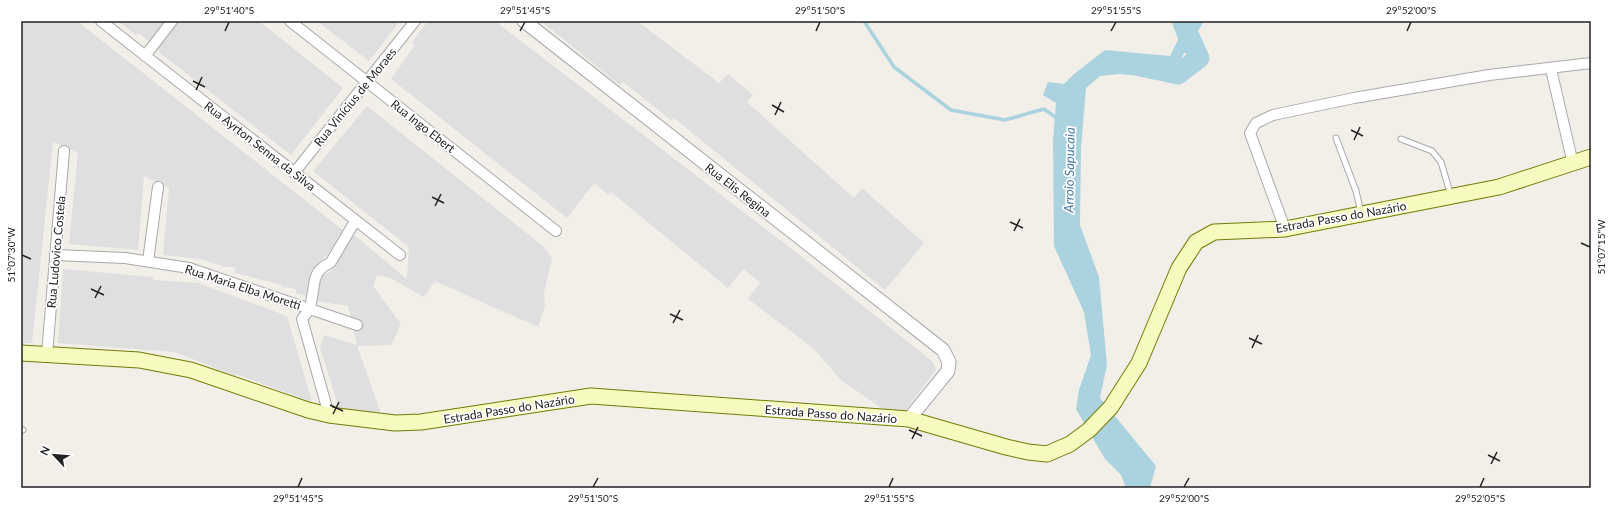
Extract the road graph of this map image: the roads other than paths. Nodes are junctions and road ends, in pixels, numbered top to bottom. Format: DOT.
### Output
graph roads {
  1 [pos="101,21"];
  2 [pos="172,21"];
  3 [pos="290,21"];
  4 [pos="415,21"];
  5 [pos="524,21"];
  6 [pos="146,56"];
  7 [pos="1591,63"];
  8 [pos="1551,68"];
  9 [pos="368,82"];
  10 [pos="1336,138"];
  11 [pos="1401,139"];
  12 [pos="64,151"];
  13 [pos="1591,157"];
  14 [pos="1572,164"];
  15 [pos="294,173"];
  16 [pos="158,188"];
  17 [pos="1451,197"];
  18 [pos="1361,214"];
  19 [pos="355,221"];
  20 [pos="1285,229"];
  21 [pos="556,232"];
  22 [pos="55,255"];
  23 [pos="400,255"];
  24 [pos="148,261"];
  25 [pos="310,309"];
  26 [pos="358,325"];
  27 [pos="21,353"];
  28 [pos="48,354"];
  29 [pos="329,416"];
  30 [pos="909,419"];
  1 -- 6 [label="street, Rua Ayrton Senna da Silva"];
  2 -- 6 [label="street"];
  3 -- 9 [label="street, Rua Ingo Ebert"];
  4 -- 9 [label="street, Rua Vinícius de Moraes"];
  5 -- 30 [label="street, Rua Elis Regina"];
  6 -- 15 [label="street, Rua Ayrton Senna da Silva"];
  7 -- 8 [label="street"];
  8 -- 14 [label="street"];
  8 -- 20 [label="street"];
  9 -- 15 [label="street, Rua Vinícius de Moraes"];
  9 -- 21 [label="street, Rua Ingo Ebert"];
  10 -- 18 [label="lane"];
  11 -- 17 [label="lane"];
  12 -- 22 [label="street, Rua Ludovico Costela"];
  13 -- 14 [label="main road, Estrada Passo do Nazário"];
  14 -- 17 [label="main road, Estrada Passo do Nazário"];
  15 -- 19 [label="street, Rua Ayrton Senna da Silva"];
  16 -- 24 [label="street"];
  17 -- 18 [label="main road, Estrada Passo do Nazário"];
  18 -- 20 [label="main road, Estrada Passo do Nazário"];
  19 -- 23 [label="street, Rua Ayrton Senna da Silva"];
  19 -- 25 [label="street"];
  20 -- 30 [label="main road, Estrada Passo do Nazário"];
  22 -- 24 [label="street, Rua Maria Elba Moretti"];
  22 -- 28 [label="street, Rua Ludovico Costela"];
  24 -- 25 [label="street, Rua Maria Elba Moretti"];
  25 -- 26 [label="street, Rua Maria Elba Moretti"];
  25 -- 29 [label="street"];
  27 -- 28 [label="main road, Estrada Passo do Nazário"];
  28 -- 29 [label="main road, Estrada Passo do Nazário"];
  29 -- 30 [label="main road, Estrada Passo do Nazário"];
}
